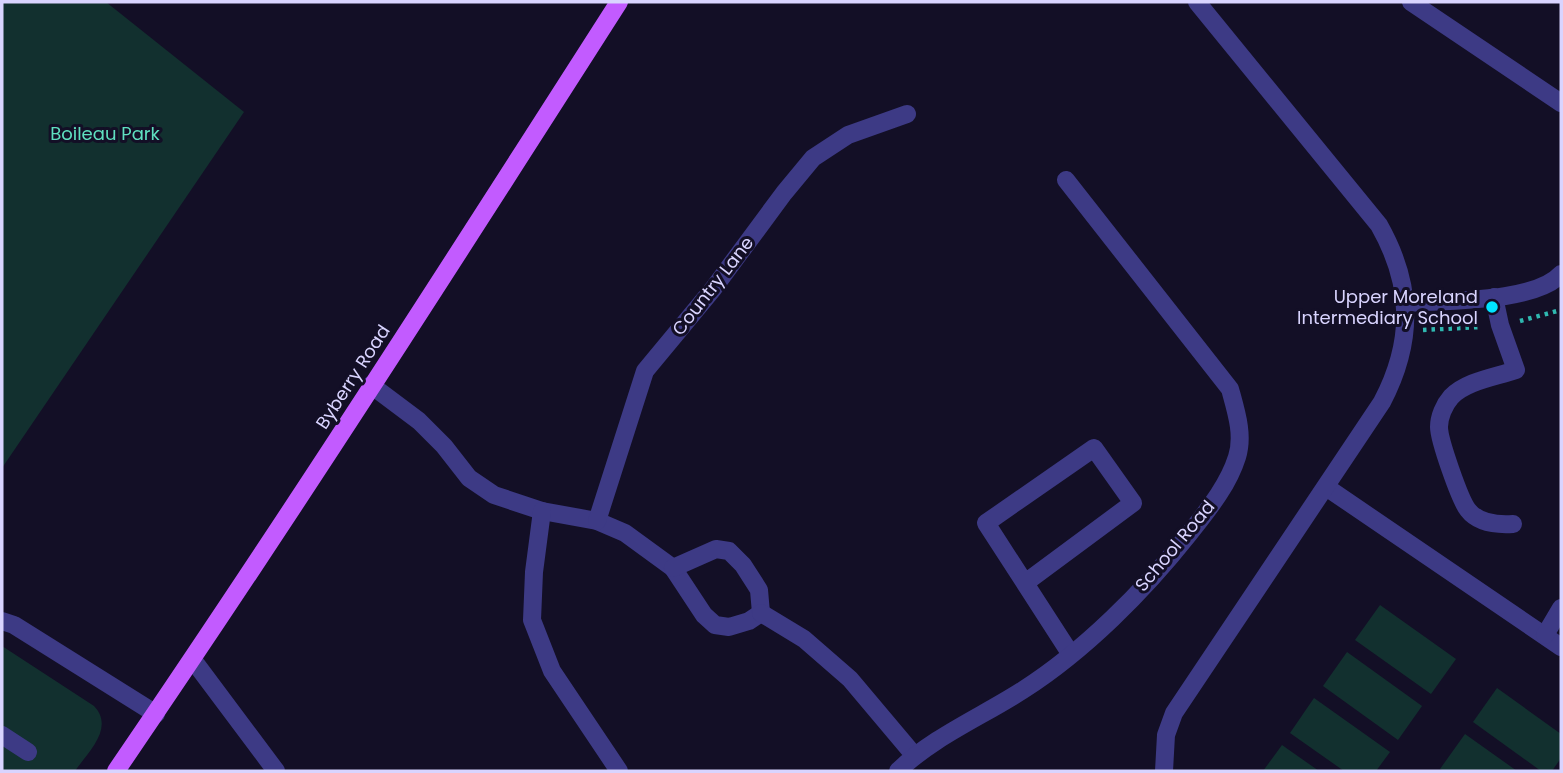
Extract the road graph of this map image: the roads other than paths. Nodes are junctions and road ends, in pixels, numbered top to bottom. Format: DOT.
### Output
graph roads {
  1 [pos="619,2"];
  2 [pos="1197,2"];
  3 [pos="1411,2"];
  4 [pos="1561,103"];
  5 [pos="906,114"];
  6 [pos="1066,180"];
  7 [pos="1561,274"];
  8 [pos="1494,297"];
  9 [pos="1405,303"];
  10 [pos="371,386"];
  11 [pos="1326,487"];
  12 [pos="542,511"];
  13 [pos="597,521"];
  14 [pos="1513,524"];
  15 [pos="673,568"];
  16 [pos="1025,583"];
  17 [pos="1561,608"];
  18 [pos="761,613"];
  19 [pos="2,621"];
  20 [pos="1545,635"];
  21 [pos="1561,646"];
  22 [pos="1070,653"];
  23 [pos="193,660"];
  24 [pos="156,713"];
  25 [pos="2,734"];
  26 [pos="28,752"];
  27 [pos="914,755"];
  28 [pos="116,771"];
  29 [pos="276,771"];
  30 [pos="619,771"];
  31 [pos="898,771"];
  32 [pos="1164,771"];
  1 -- 10 [label="main road, Byberry Road"];
  2 -- 9 [label="street"];
  3 -- 4 [label="street"];
  5 -- 13 [label="street, Country Lane"];
  6 -- 22 [label="street, School Road"];
  7 -- 8 [label="street"];
  8 -- 9 [label="street"];
  8 -- 14 [label="street"];
  9 -- 11 [label="street"];
  10 -- 12 [label="street"];
  10 -- 23 [label="main road, Byberry Road"];
  11 -- 20 [label="street"];
  11 -- 32 [label="street"];
  12 -- 13 [label="street"];
  12 -- 30 [label="street"];
  13 -- 15 [label="street"];
  15 -- 18 [label="street"];
  15 -- 18 [label="street"];
  16 -- 16 [label="street"];
  16 -- 22 [label="street"];
  17 -- 20 [label="street"];
  18 -- 27 [label="street"];
  19 -- 24 [label="street"];
  20 -- 21 [label="street"];
  22 -- 27 [label="street, School Road"];
  23 -- 24 [label="main road, Byberry Road"];
  23 -- 29 [label="street"];
  24 -- 28 [label="main road, Byberry Road"];
  25 -- 26 [label="street"];
  27 -- 31 [label="street, School Road"];
}
